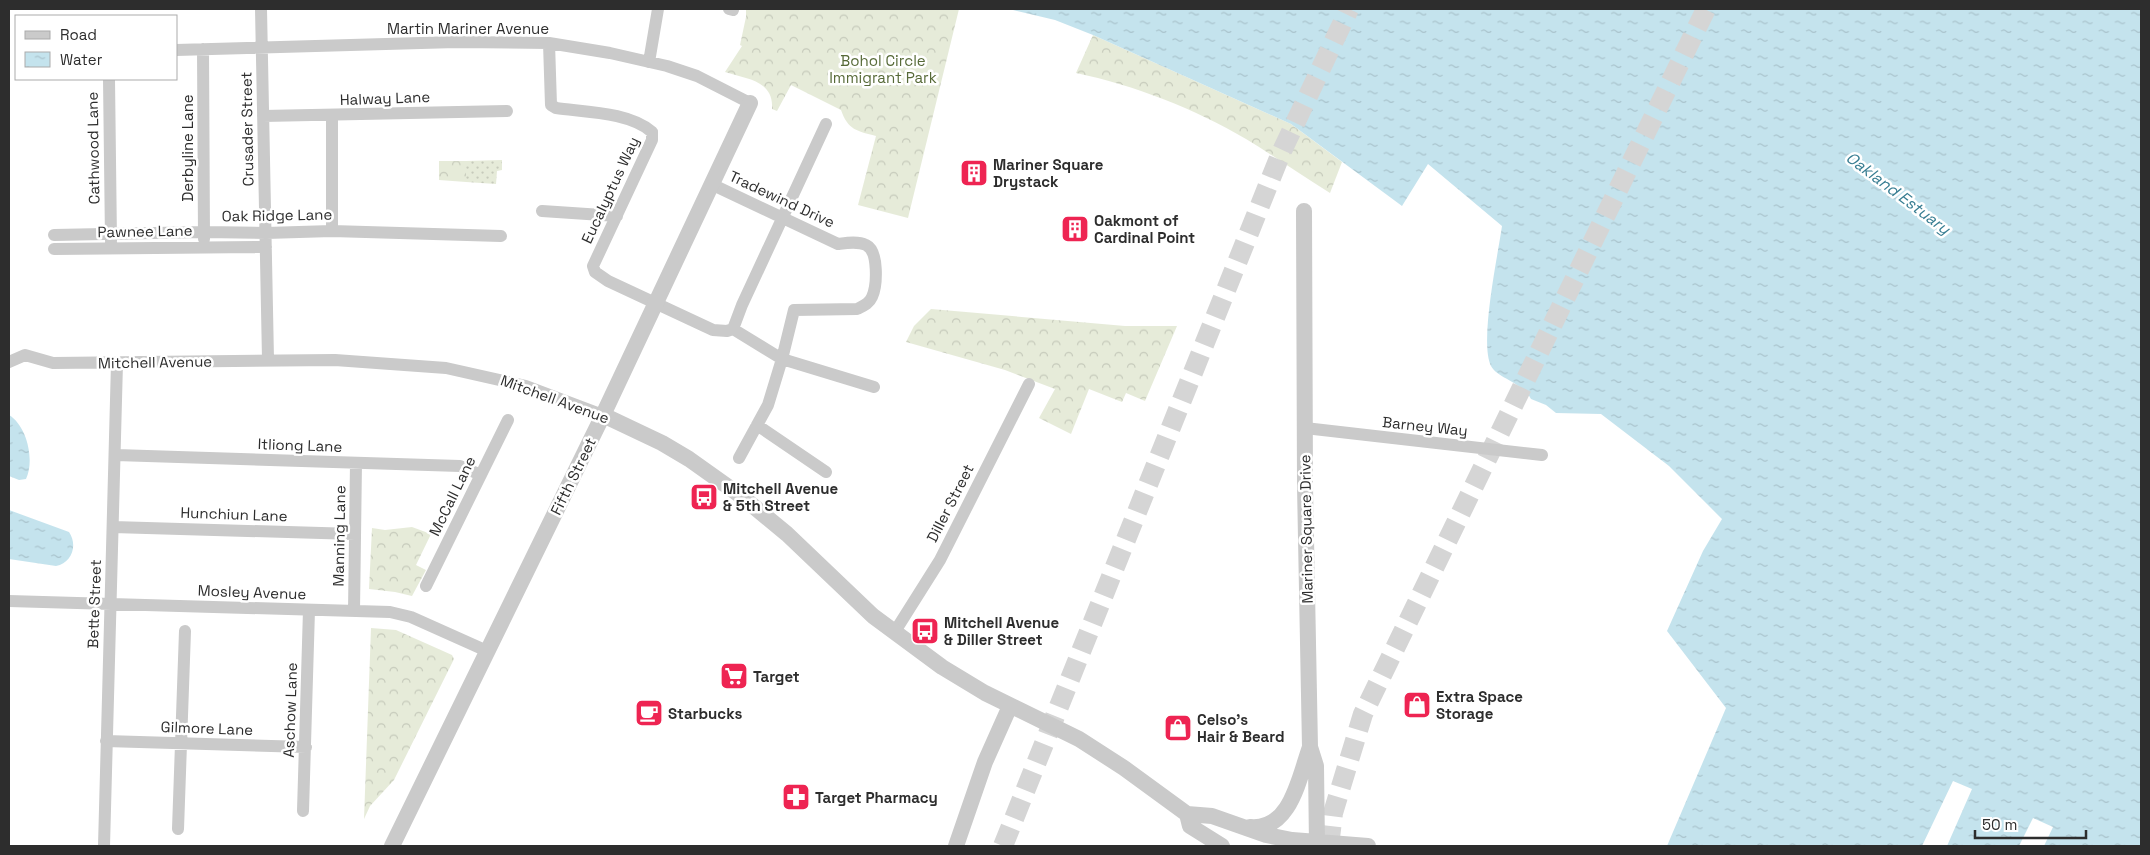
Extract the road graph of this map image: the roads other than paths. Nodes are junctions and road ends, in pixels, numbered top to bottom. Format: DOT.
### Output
graph roads {
  1 [pos="261,9"];
  2 [pos="658,9"];
  3 [pos="549,43"];
  4 [pos="262,48"];
  5 [pos="203,49"];
  6 [pos="178,50"];
  7 [pos="649,62"];
  8 [pos="109,80"];
  9 [pos="750,103"];
  10 [pos="507,111"];
  11 [pos="263,116"];
  12 [pos="332,116"];
  13 [pos="826,124"];
  14 [pos="711,184"];
  15 [pos="542,211"];
  16 [pos="1304,211"];
  17 [pos="616,216"];
  18 [pos="782,218"];
  19 [pos="332,230"];
  20 [pos="204,232"];
  21 [pos="266,233"];
  22 [pos="54,234"];
  23 [pos="111,234"];
  24 [pos="501,236"];
  25 [pos="204,247"];
  26 [pos="266,247"];
  27 [pos="111,248"];
  28 [pos="54,249"];
  29 [pos="655,303"];
  30 [pos="733,329"];
  31 [pos="268,359"];
  32 [pos="782,359"];
  33 [pos="9,362"];
  34 [pos="117,364"];
  35 [pos="1029,384"];
  36 [pos="874,387"];
  37 [pos="603,414"];
  38 [pos="508,420"];
  39 [pos="758,425"];
  40 [pos="1305,428"];
  41 [pos="1542,455"];
  42 [pos="116,456"];
  43 [pos="739,458"];
  44 [pos="356,463"];
  45 [pos="826,472"];
  46 [pos="481,476"];
  47 [pos="113,526"];
  48 [pos="355,534"];
  49 [pos="426,586"];
  50 [pos="9,601"];
  51 [pos="110,603"];
  52 [pos="309,610"];
  53 [pos="354,611"];
  54 [pos="184,631"];
  55 [pos="894,633"];
  56 [pos="487,651"];
  57 [pos="1010,706"];
  58 [pos="106,741"];
  59 [pos="182,743"];
  60 [pos="1310,746"];
  61 [pos="306,747"];
  62 [pos="303,811"];
  63 [pos="1187,814"];
  64 [pos="1238,826"];
  65 [pos="178,829"];
  66 [pos="1316,845"];
  67 [pos="104,846"];
  68 [pos="392,846"];
  69 [pos="956,846"];
  70 [pos="1222,846"];
  71 [pos="1368,846"];
  1 -- 4 [label="street, Crusader Street"];
  2 -- 7 [label="street"];
  3 -- 4 [label="street, Martin Mariner Avenue"];
  3 -- 7 [label="street, Martin Mariner Avenue"];
  3 -- 17 [label="street, Eucalyptus Way"];
  4 -- 5 [label="street, Martin Mariner Avenue"];
  4 -- 11 [label="street, Crusader Street"];
  5 -- 6 [label="street, Martin Mariner Avenue"];
  5 -- 20 [label="street, Derbyline Lane"];
  7 -- 9 [label="street, Martin Mariner Avenue"];
  8 -- 23 [label="street, Cathwood Lane"];
  9 -- 14 [label="street, Fifth Street"];
  10 -- 12 [label="street, Halway Lane"];
  11 -- 12 [label="street, Halway Lane"];
  11 -- 21 [label="street, Crusader Street"];
  12 -- 19 [label="street"];
  13 -- 18 [label="street"];
  14 -- 18 [label="street, Tradewind Drive"];
  14 -- 29 [label="street, Fifth Street"];
  15 -- 17 [label="street"];
  16 -- 40 [label="street, Mariner Square Drive"];
  17 -- 29 [label="street, Eucalyptus Way"];
  18 -- 30 [label="street"];
  18 -- 32 [label="street, Tradewind Drive"];
  19 -- 21 [label="street, Oak Ridge Lane"];
  19 -- 24 [label="street, Oak Ridge Lane"];
  20 -- 21 [label="street, Oak Ridge Lane"];
  20 -- 23 [label="street, Oak Ridge Lane"];
  20 -- 25 [label="street, Derbyline Lane"];
  21 -- 26 [label="street, Crusader Street"];
  22 -- 23 [label="street, Oak Ridge Lane"];
  23 -- 27 [label="street, Cathwood Lane"];
  25 -- 26 [label="street, Pawnee Lane"];
  25 -- 27 [label="street, Pawnee Lane"];
  26 -- 31 [label="street, Crusader Street"];
  27 -- 28 [label="street, Pawnee Lane"];
  29 -- 30 [label="street"];
  29 -- 37 [label="street, Fifth Street"];
  30 -- 32 [label="street"];
  31 -- 34 [label="street, Mitchell Avenue"];
  31 -- 37 [label="street, Mitchell Avenue"];
  32 -- 36 [label="street"];
  32 -- 39 [label="street"];
  33 -- 34 [label="street, Mitchell Avenue"];
  34 -- 42 [label="street, Bette Street"];
  35 -- 55 [label="street, Diller Street"];
  37 -- 55 [label="street, Mitchell Avenue"];
  37 -- 56 [label="street, Fifth Street"];
  38 -- 46 [label="street, McCall Lane"];
  39 -- 43 [label="street"];
  39 -- 45 [label="street"];
  40 -- 41 [label="street, Barney Way"];
  40 -- 60 [label="street, Mariner Square Drive"];
  42 -- 44 [label="street, Itliong Lane"];
  42 -- 47 [label="street, Bette Street"];
  44 -- 46 [label="street, Itliong Lane"];
  44 -- 48 [label="street, Manning Lane"];
  46 -- 49 [label="street, McCall Lane"];
  47 -- 48 [label="street, Hunchiun Lane"];
  47 -- 51 [label="street, Bette Street"];
  48 -- 53 [label="street, Manning Lane"];
  50 -- 51 [label="street, Mosley Avenue"];
  51 -- 52 [label="street, Mosley Avenue"];
  51 -- 58 [label="street, Bette Street"];
  52 -- 53 [label="street, Mosley Avenue"];
  52 -- 61 [label="street, Aschow Lane"];
  53 -- 56 [label="street, Mosley Avenue"];
  54 -- 59 [label="street"];
  55 -- 57 [label="street, Mitchell Avenue"];
  56 -- 68 [label="street, Fifth Street"];
  57 -- 63 [label="street, Mitchell Avenue"];
  57 -- 69 [label="street"];
  58 -- 59 [label="street, Gilmore Lane"];
  58 -- 67 [label="street, Bette Street"];
  59 -- 61 [label="street, Gilmore Lane"];
  59 -- 65 [label="street"];
  60 -- 64 [label="street"];
  60 -- 66 [label="street, Mariner Square Drive"];
  61 -- 62 [label="street, Aschow Lane"];
  63 -- 64 [label="street"];
  63 -- 70 [label="street"];
  64 -- 66 [label="street"];
  66 -- 71 [label="street"];
}
